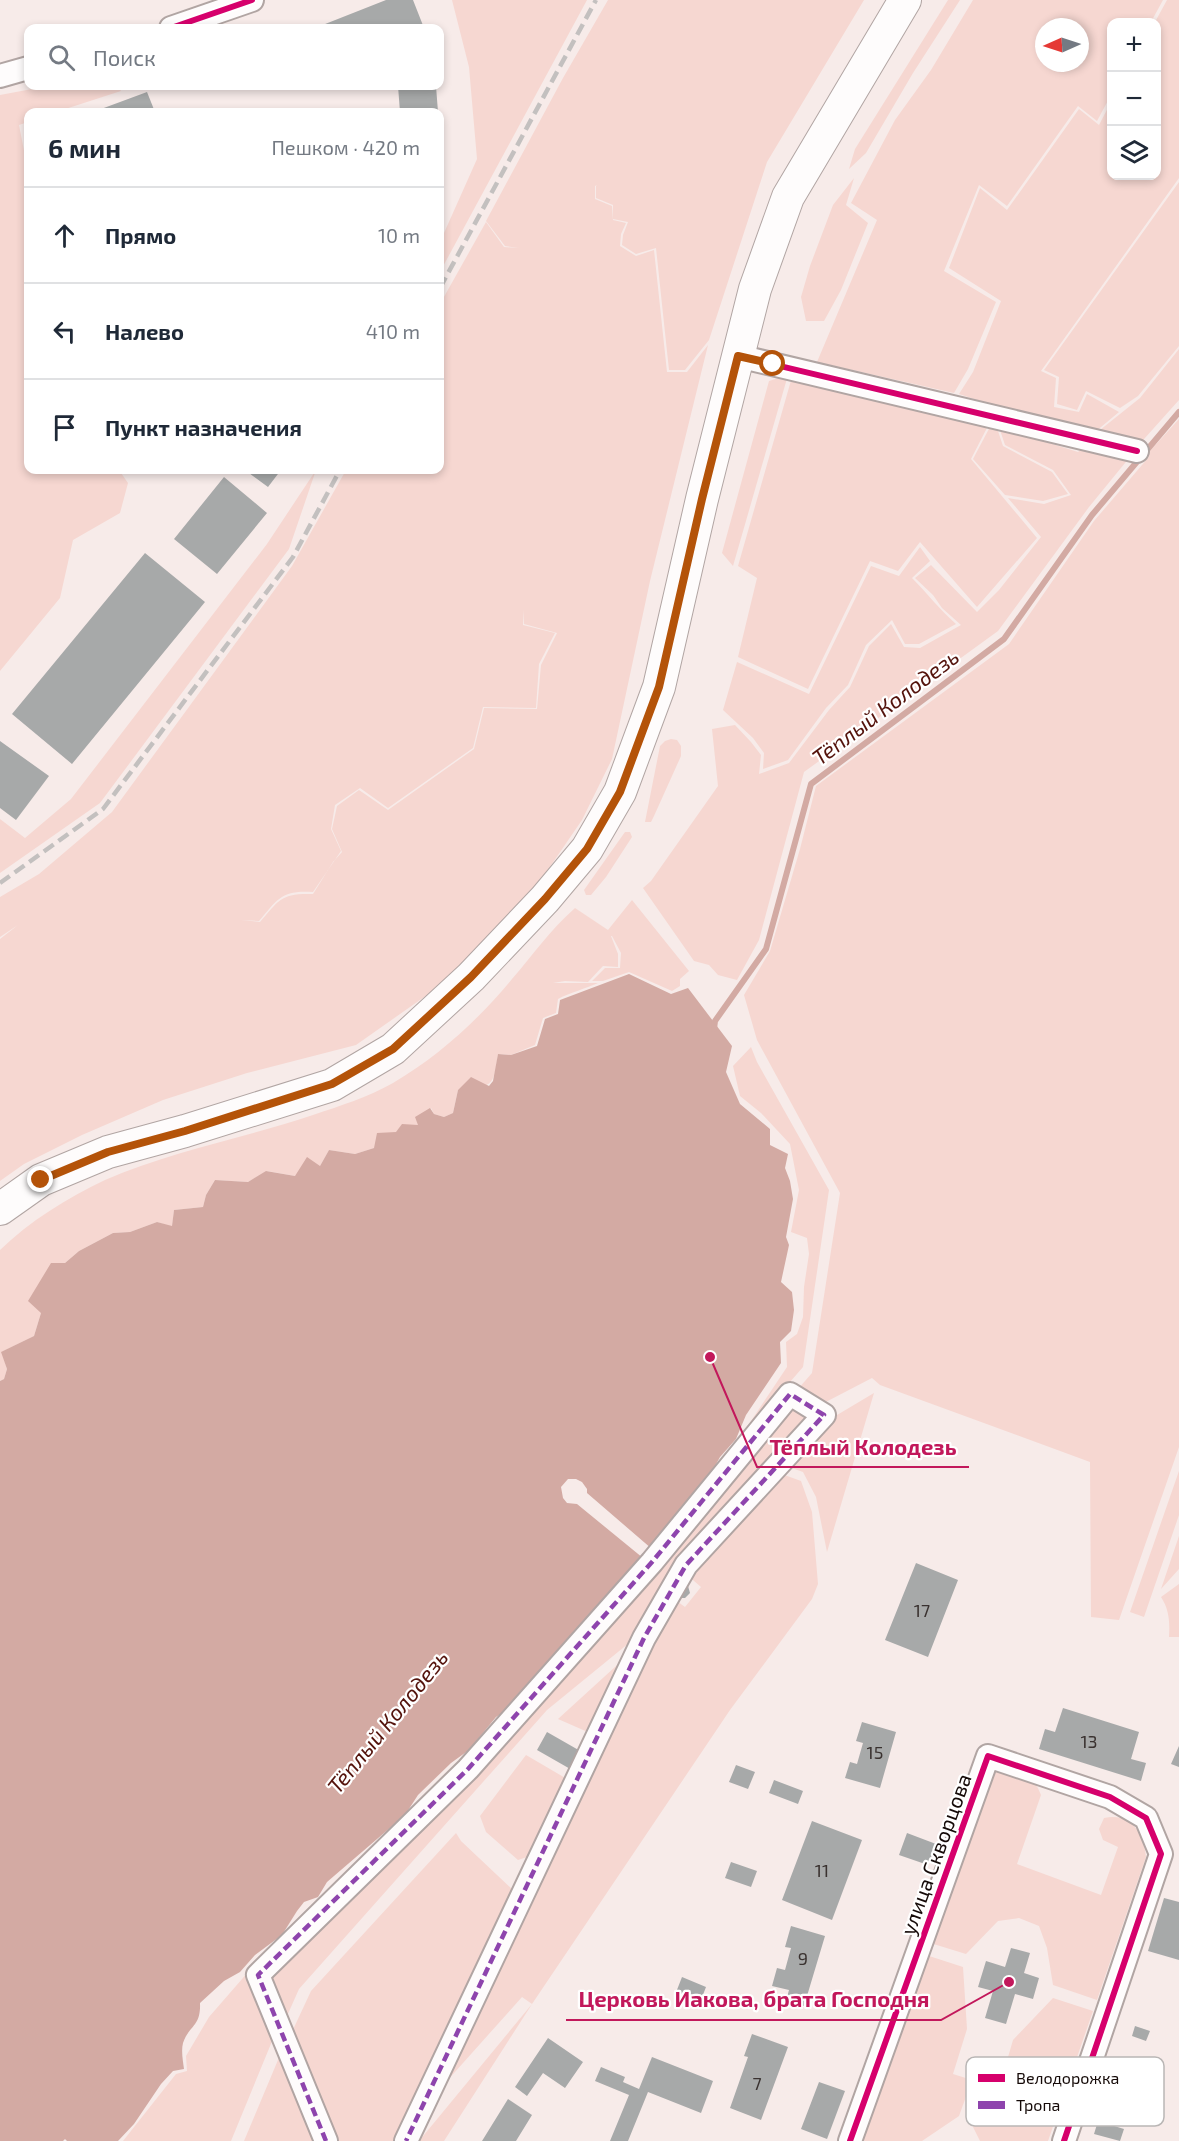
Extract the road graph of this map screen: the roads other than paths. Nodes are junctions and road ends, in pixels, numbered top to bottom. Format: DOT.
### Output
graph roads {
  1 [pos="252,0"];
  2 [pos="905,0"];
  3 [pos="183,24"];
  4 [pos="24,69"];
  5 [pos="0,76"];
  6 [pos="738,356"];
  7 [pos="1137,451"];
  8 [pos="0,1209"];
  9 [pos="1092,2057"];
  10 [pos="1069,2126"];
  11 [pos="326,2141"];
  12 [pos="405,2141"];
  13 [pos="850,2141"];
  14 [pos="1064,2141"];
  1 -- 3 [label="street"];
  2 -- 6 [label="main road"];
  4 -- 5 [label="street"];
  6 -- 7 [label="street"];
  6 -- 8 [label="main road"];
  9 -- 13 [label="street, улица Скворцова"];
  10 -- 14 [label="street, улица Скворцова"];
  11 -- 12 [label="street"];
}
